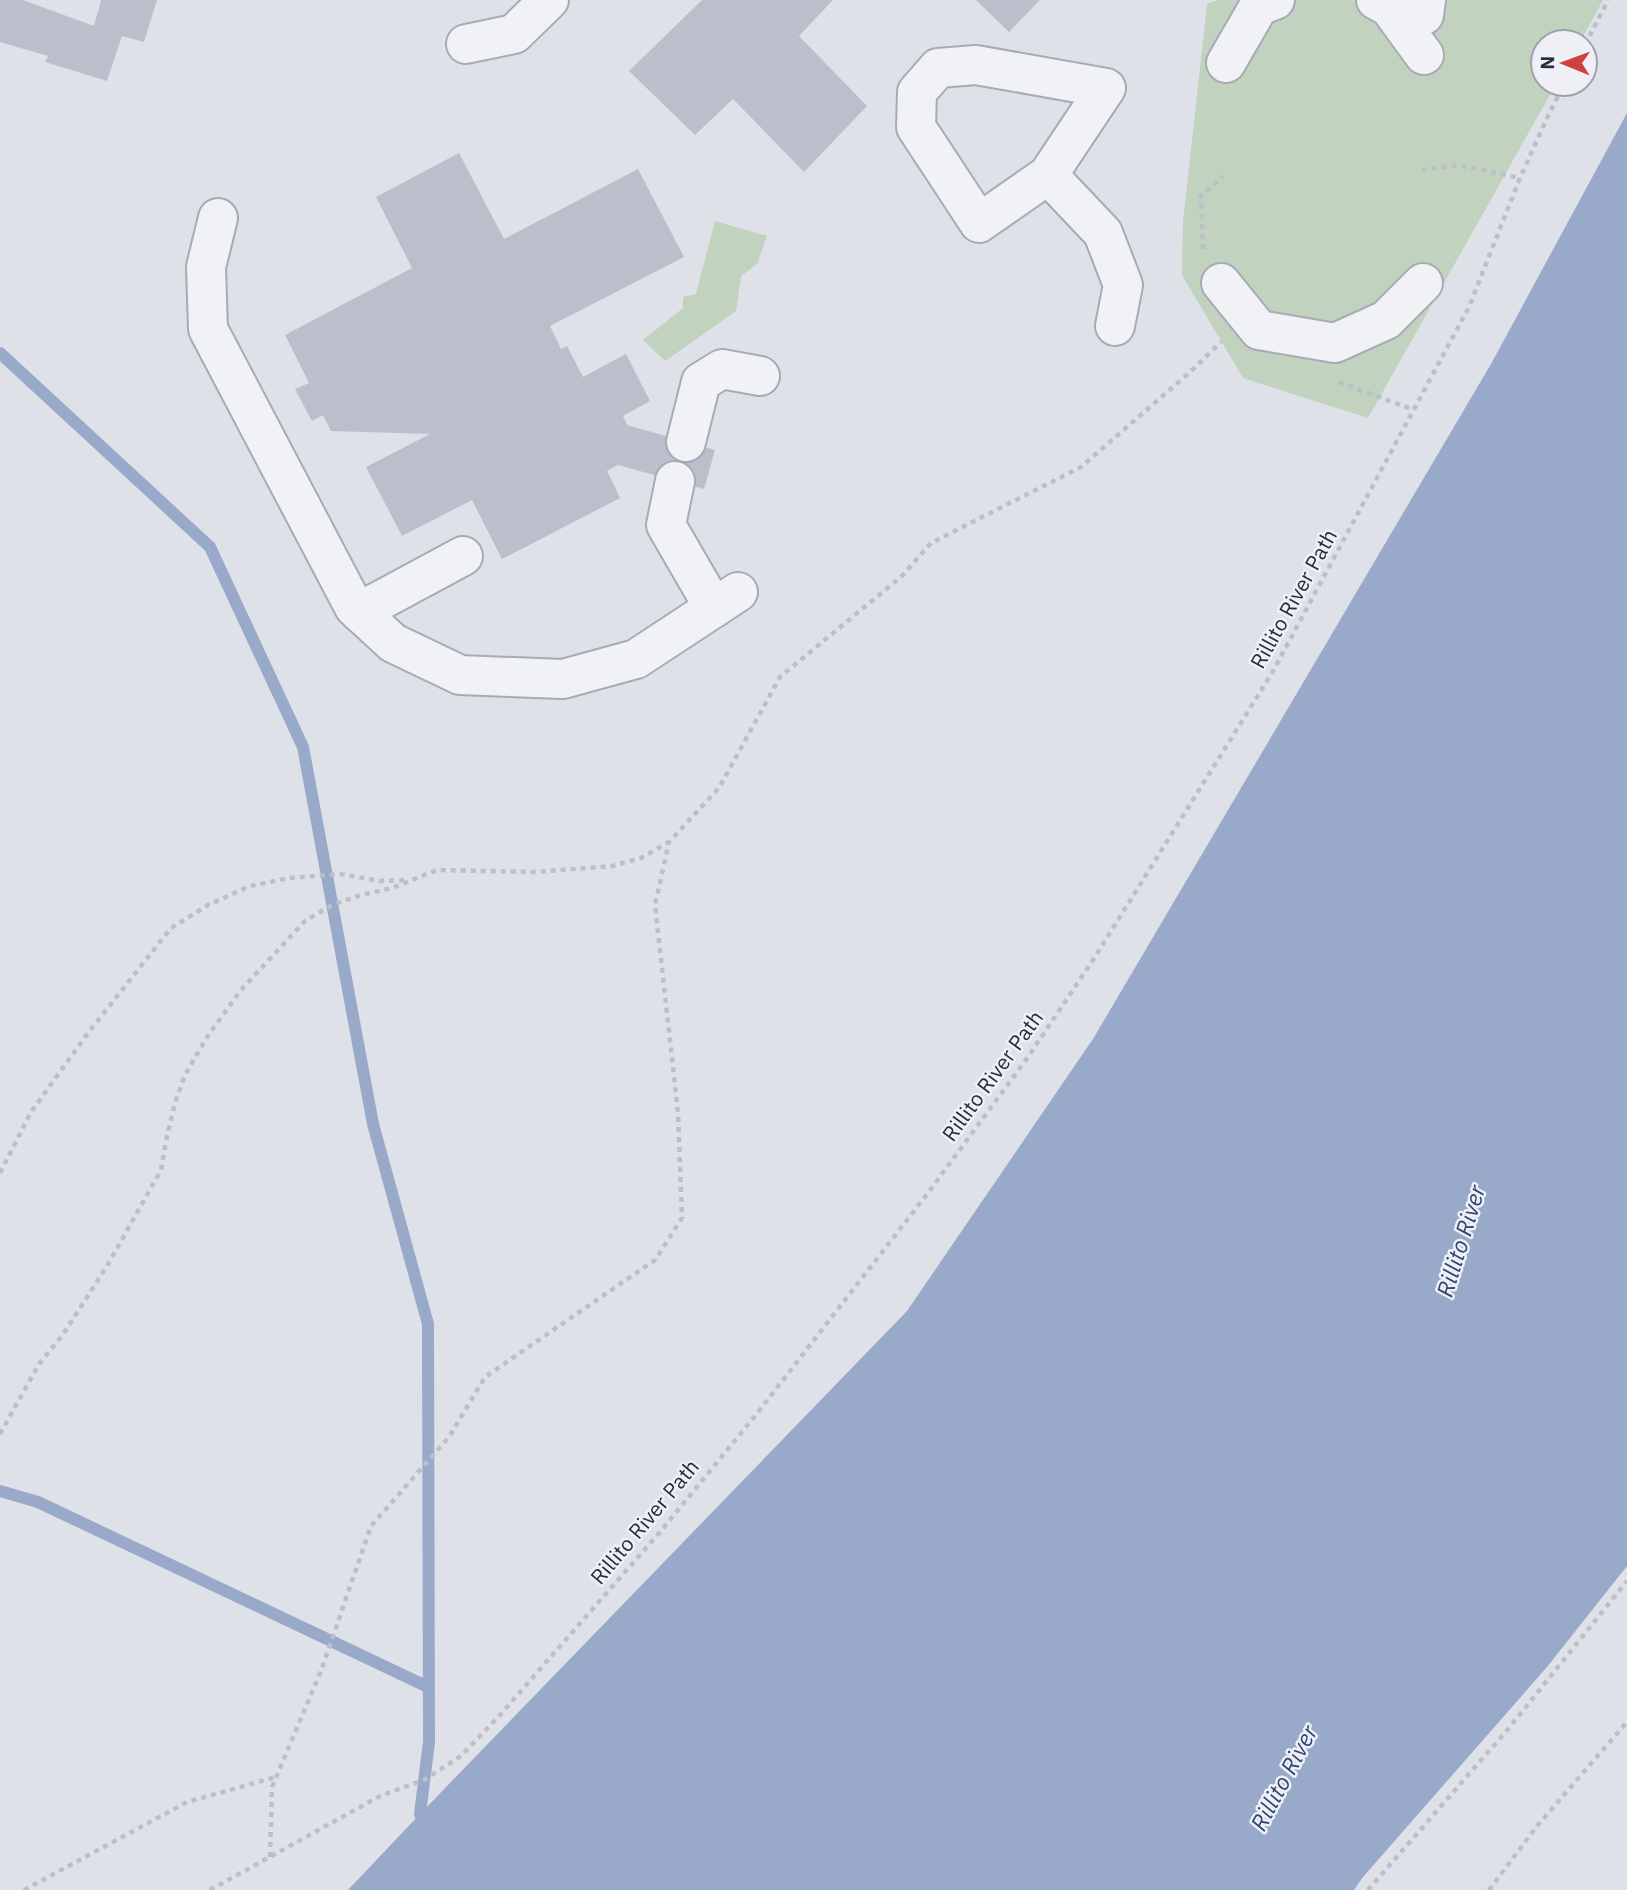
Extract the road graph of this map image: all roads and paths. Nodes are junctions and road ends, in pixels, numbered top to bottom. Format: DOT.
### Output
graph roads {
  1 [pos="549,0"];
  2 [pos="1275,0"];
  3 [pos="1376,0"];
  4 [pos="1608,0"];
  5 [pos="1594,28"];
  6 [pos="466,44"];
  7 [pos="1424,55"];
  8 [pos="1226,63"];
  9 [pos="1557,98"];
  10 [pos="1422,170"];
  11 [pos="1048,176"];
  12 [pos="1520,178"];
  13 [pos="218,218"];
  14 [pos="1221,283"];
  15 [pos="1423,283"];
  16 [pos="1115,326"];
  17 [pos="1227,337"];
  18 [pos="760,376"];
  19 [pos="685,442"];
  20 [pos="675,481"];
  21 [pos="463,556"];
  22 [pos="359,612"];
  23 [pos="669,842"];
  24 [pos="410,880"];
  25 [pos="0,1173"];
  26 [pos="0,1434"];
  27 [pos="1627,1581"];
  28 [pos="1627,1722"];
  29 [pos="276,1777"];
  30 [pos="270,1857"];
  31 [pos="24,1890"];
  32 [pos="210,1890"];
  33 [pos="1368,1890"];
  34 [pos="1489,1890"];
  1 -- 6 [label="lane"];
  2 -- 8 [label="lane"];
  3 -- 7 [label="lane"];
  4 -- 5 [label="path"];
  9 -- 12 [label="path, Rillito River Path"];
  10 -- 12 [label="path"];
  11 -- 11 [label="lane"];
  11 -- 16 [label="lane"];
  12 -- 30 [label="path, Rillito River Path"];
  13 -- 22 [label="lane"];
  14 -- 15 [label="lane"];
  17 -- 23 [label="path"];
  18 -- 19 [label="lane"];
  20 -- 22 [label="lane"];
  21 -- 22 [label="lane"];
  23 -- 24 [label="path"];
  23 -- 29 [label="path"];
  24 -- 25 [label="path"];
  24 -- 26 [label="path"];
  27 -- 33 [label="path"];
  28 -- 34 [label="path"];
  29 -- 30 [label="path"];
  29 -- 31 [label="path"];
  30 -- 32 [label="path, Rillito River Path"];
}
